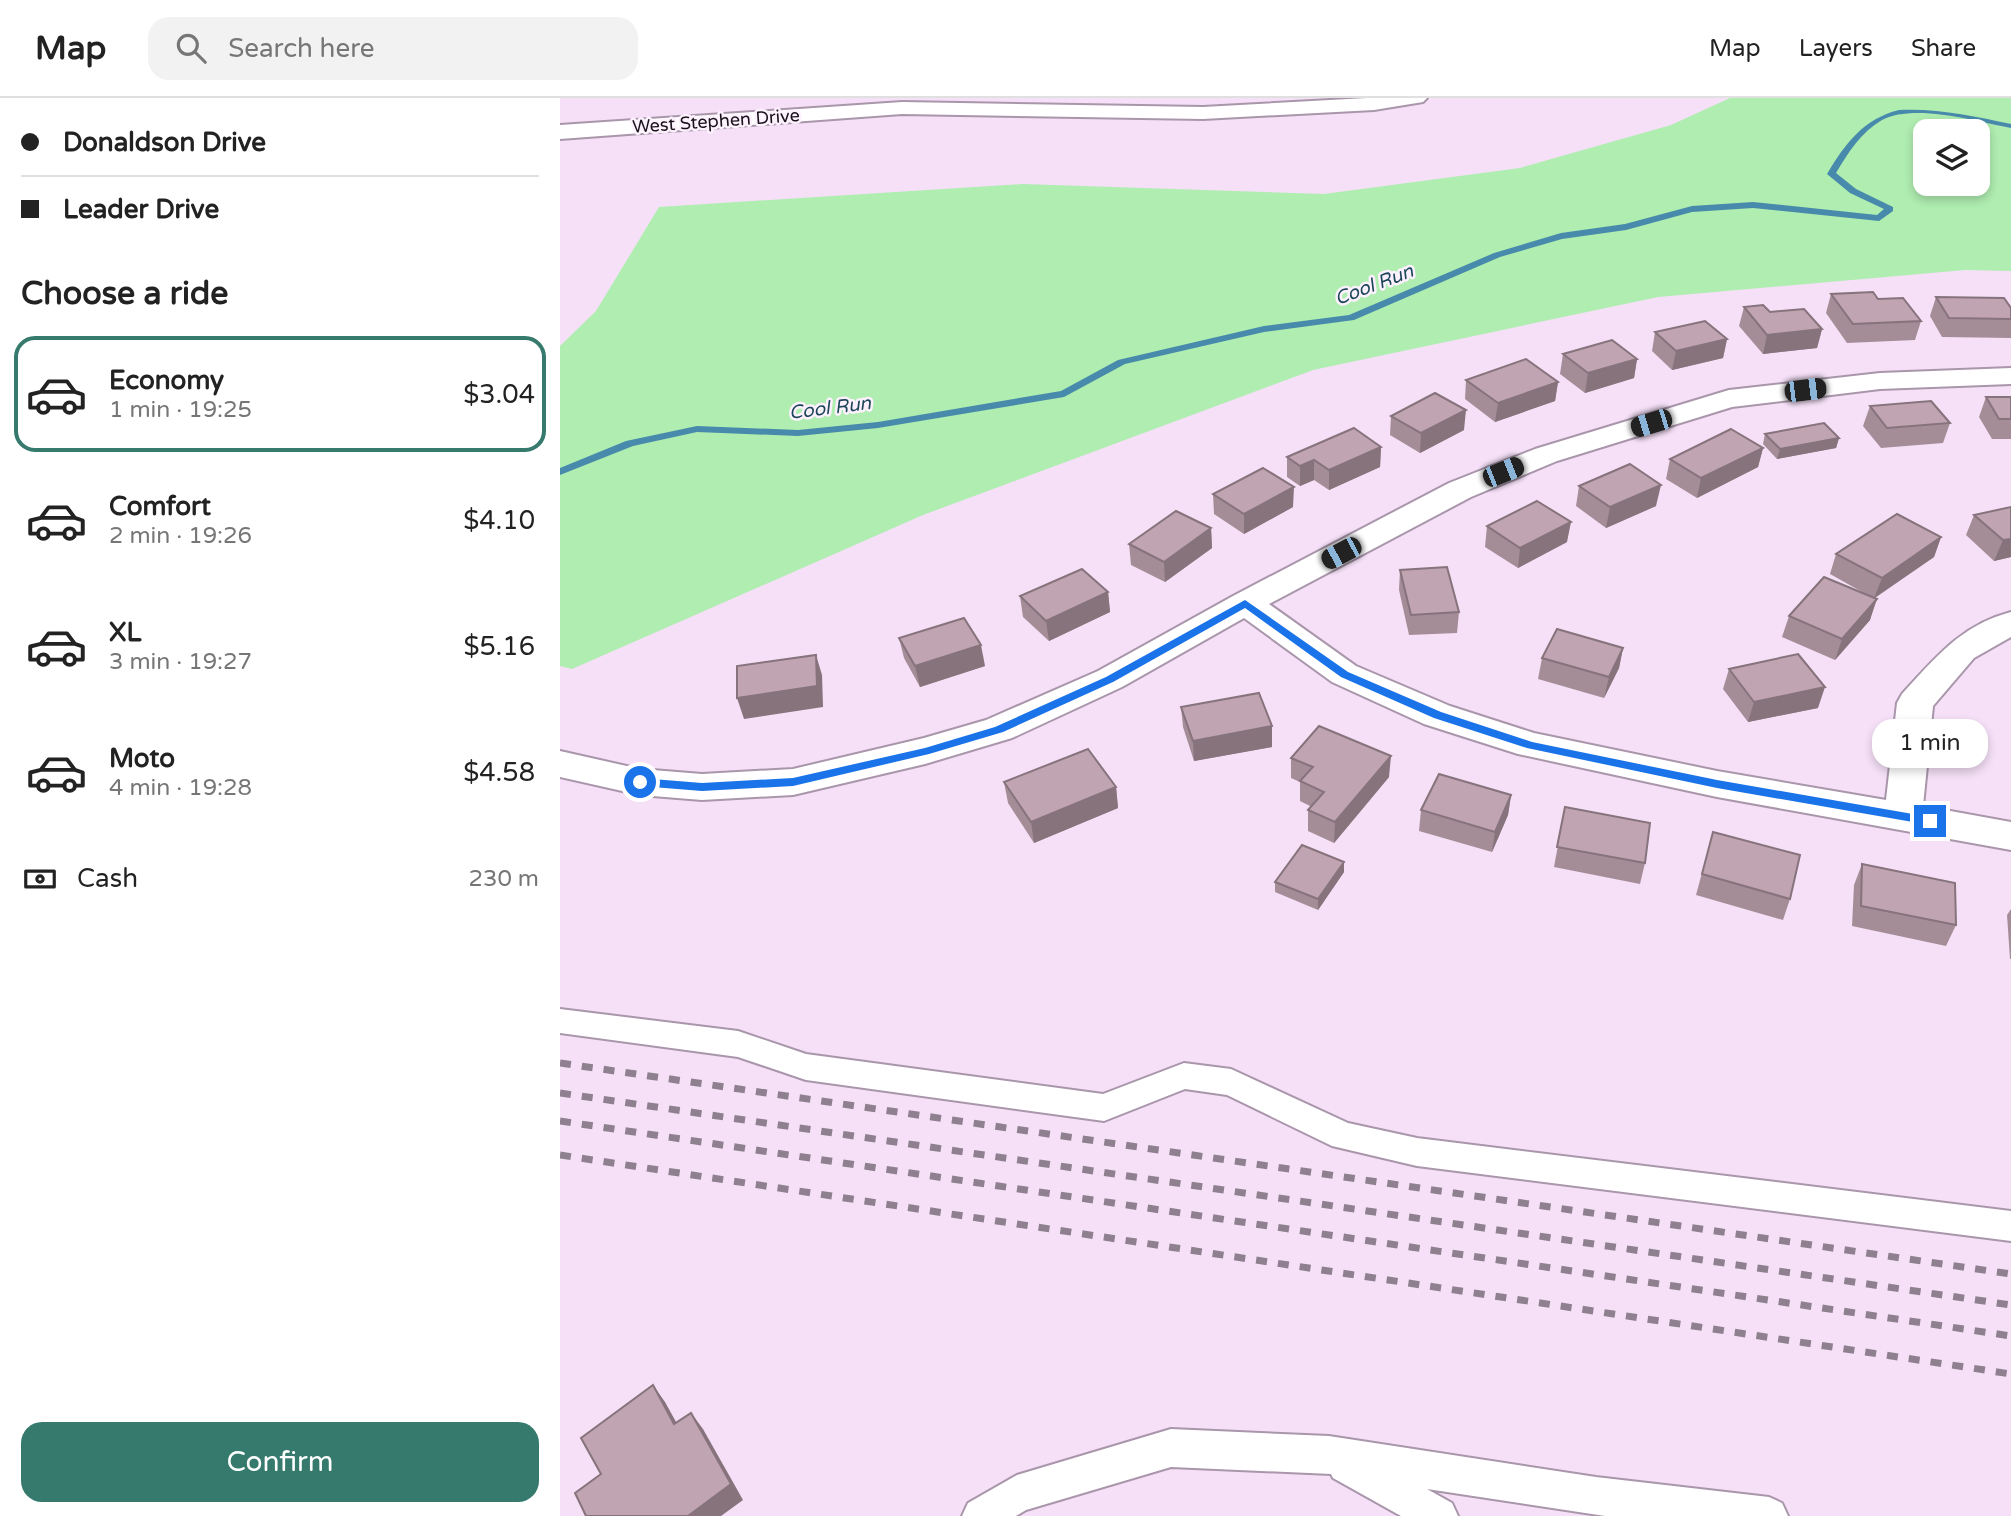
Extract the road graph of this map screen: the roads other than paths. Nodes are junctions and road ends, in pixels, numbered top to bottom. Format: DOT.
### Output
graph roads {
  1 [pos="936,98"];
  2 [pos="1416,98"];
  3 [pos="902,108"];
  4 [pos="560,132"];
  5 [pos="2011,376"];
  6 [pos="1245,603"];
  7 [pos="2011,623"];
  8 [pos="560,764"];
  9 [pos="1903,816"];
  10 [pos="2011,836"];
  11 [pos="560,1021"];
  12 [pos="2011,1226"];
  13 [pos="1329,1455"];
  14 [pos="981,1516"];
  15 [pos="1439,1516"];
  16 [pos="1769,1516"];
  1 -- 3 [label="street"];
  2 -- 3 [label="street, West Stephen Drive"];
  3 -- 4 [label="street, West Stephen Drive"];
  5 -- 6 [label="street"];
  6 -- 8 [label="street"];
  6 -- 9 [label="street"];
  7 -- 9 [label="street"];
  9 -- 10 [label="street"];
  11 -- 12 [label="lane"];
  13 -- 14 [label="lane"];
  13 -- 15 [label="lane"];
  13 -- 16 [label="lane"];
}
